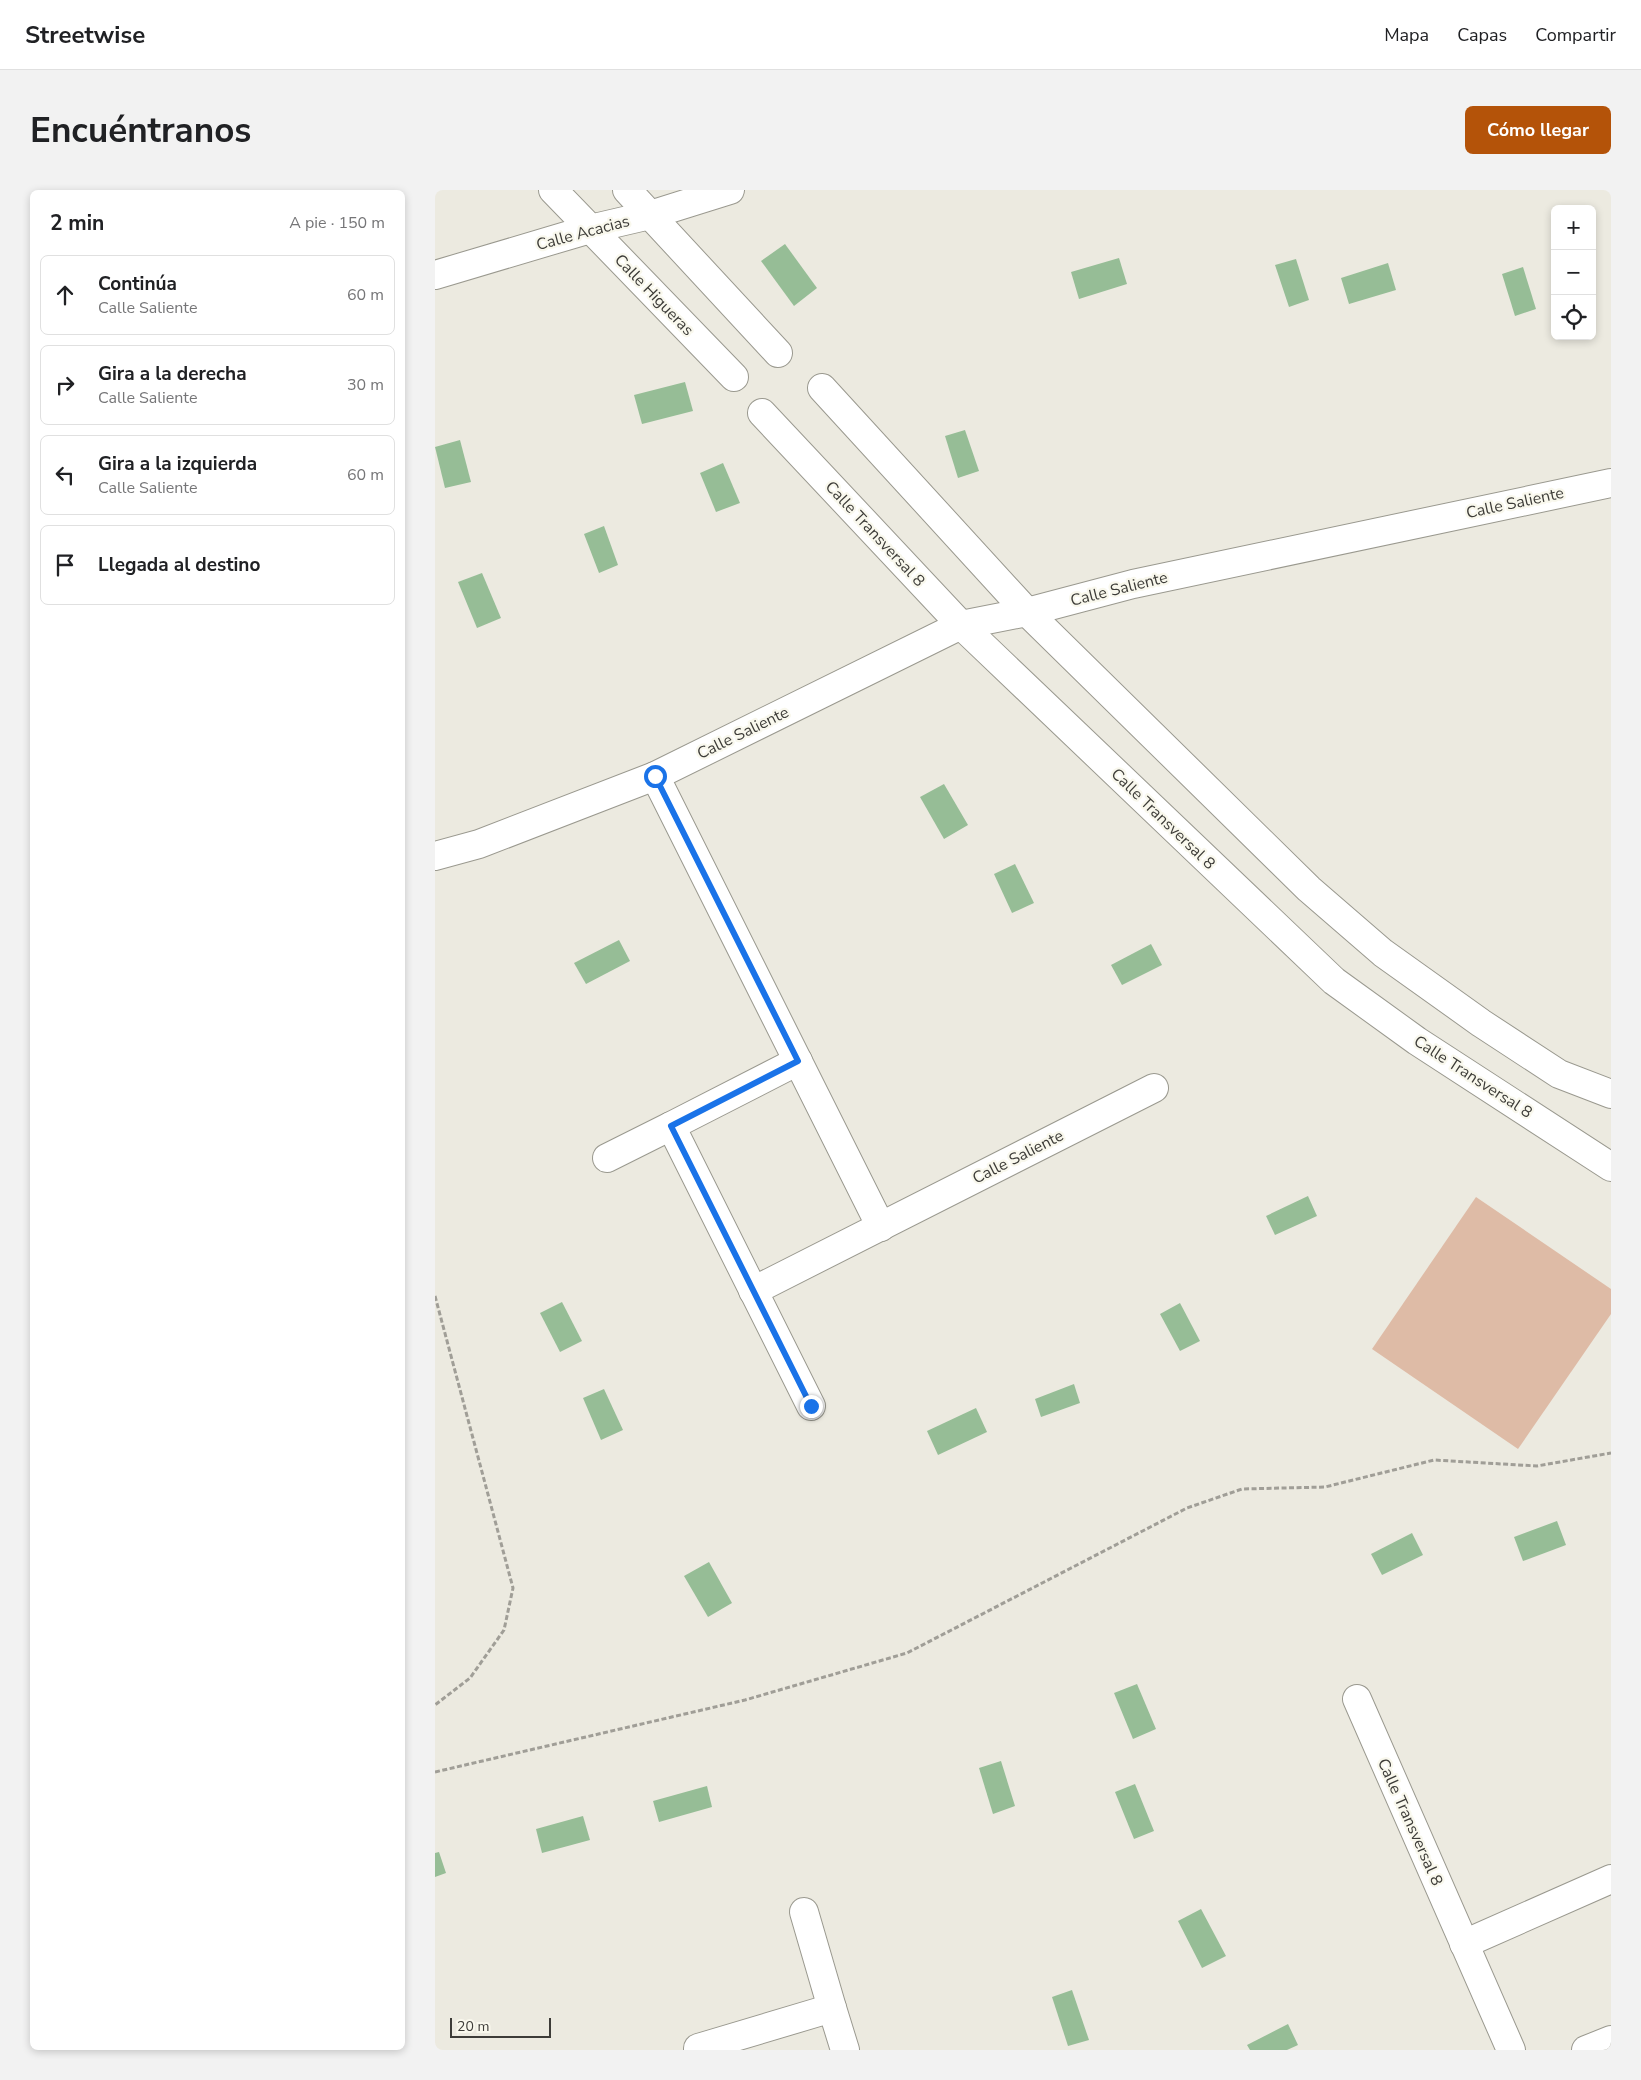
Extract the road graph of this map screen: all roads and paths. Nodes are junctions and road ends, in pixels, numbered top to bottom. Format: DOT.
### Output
graph roads {
  1 [pos="553,190"];
  2 [pos="627,190"];
  3 [pos="730,190"];
  4 [pos="650,215"];
  5 [pos="590,229"];
  6 [pos="435,274"];
  7 [pos="777,353"];
  8 [pos="734,377"];
  9 [pos="822,388"];
  10 [pos="762,413"];
  11 [pos="1611,483"];
  12 [pos="1027,612"];
  13 [pos="961,625"];
  14 [pos="655,776"];
  15 [pos="435,856"];
  16 [pos="798,1061"];
  17 [pos="1154,1088"];
  18 [pos="1611,1094"];
  19 [pos="671,1126"];
  20 [pos="607,1158"];
  21 [pos="1611,1167"];
  22 [pos="881,1227"];
  23 [pos="753,1291"];
  24 [pos="435,1296"];
  25 [pos="811,1406"];
  26 [pos="1611,1453"];
  27 [pos="1357,1700"];
  28 [pos="435,1704"];
  29 [pos="435,1772"];
  30 [pos="1611,1878"];
  31 [pos="804,1912"];
  32 [pos="1464,1944"];
  33 [pos="832,2008"];
  34 [pos="1611,2040"];
  35 [pos="696,2049"];
  36 [pos="845,2050"];
  37 [pos="1511,2050"];
  38 [pos="1586,2050"];
  1 -- 5 [label="street, Calle Higueras"];
  2 -- 4 [label="street"];
  3 -- 4 [label="street, Calle Acacias"];
  4 -- 5 [label="street, Calle Acacias"];
  4 -- 7 [label="street"];
  5 -- 6 [label="street, Calle Acacias"];
  5 -- 8 [label="street, Calle Higueras"];
  9 -- 12 [label="street"];
  10 -- 13 [label="street, Calle Transversal 8"];
  11 -- 12 [label="street, Calle Saliente"];
  12 -- 13 [label="street, Calle Saliente"];
  12 -- 18 [label="street"];
  13 -- 14 [label="street, Calle Saliente"];
  13 -- 21 [label="street, Calle Transversal 8"];
  14 -- 15 [label="street, Calle Saliente"];
  14 -- 16 [label="street"];
  16 -- 19 [label="street"];
  16 -- 22 [label="street"];
  17 -- 22 [label="street, Calle Saliente"];
  19 -- 20 [label="street"];
  19 -- 23 [label="street"];
  22 -- 23 [label="street, Calle Saliente"];
  23 -- 25 [label="street"];
  24 -- 28 [label="path"];
  26 -- 29 [label="path"];
  27 -- 32 [label="street, Calle Transversal 8"];
  30 -- 32 [label="street"];
  31 -- 33 [label="street"];
  32 -- 37 [label="street, Calle Transversal 8"];
  33 -- 35 [label="street"];
  33 -- 36 [label="street"];
  34 -- 38 [label="street"];
}
